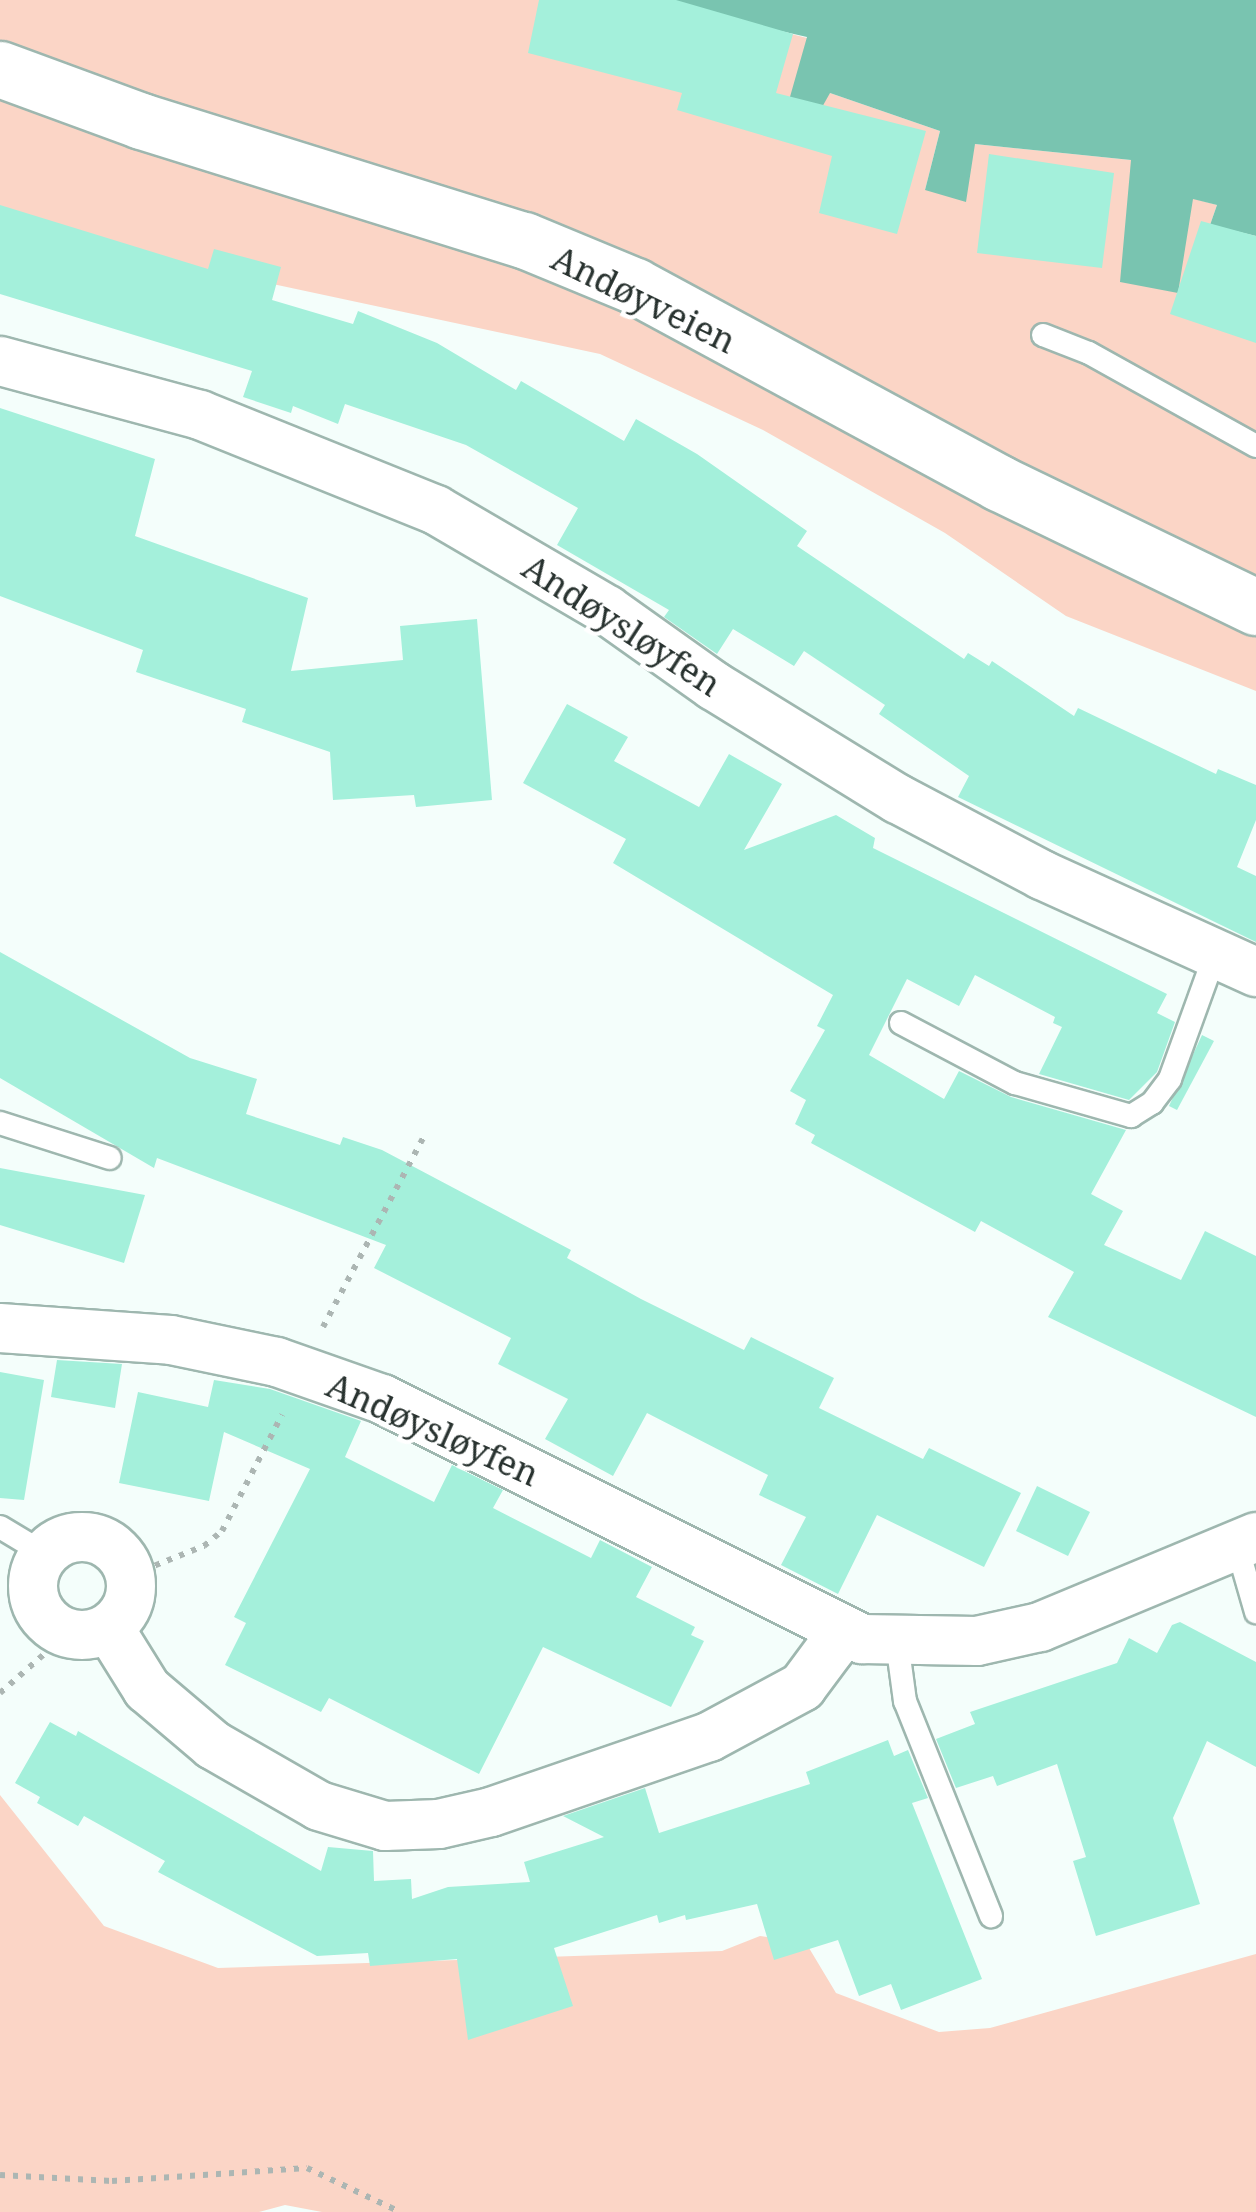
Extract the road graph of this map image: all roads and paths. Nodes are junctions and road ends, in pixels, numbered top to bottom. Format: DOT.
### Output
graph roads {
  1 [pos="0,69"];
  2 [pos="1043,335"];
  3 [pos="0,361"];
  4 [pos="1256,446"];
  5 [pos="1256,607"];
  6 [pos="1236,964"];
  7 [pos="901,1023"];
  8 [pos="0,1123"];
  9 [pos="422,1138"];
  10 [pos="110,1158"];
  11 [pos="0,1328"];
  12 [pos="299,1371"];
  13 [pos="0,1527"];
  14 [pos="1246,1541"];
  15 [pos="45,1554"];
  16 [pos="131,1575"];
  17 [pos="1256,1612"];
  18 [pos="836,1628"];
  19 [pos="88,1631"];
  20 [pos="897,1642"];
  21 [pos="0,1693"];
  22 [pos="991,1916"];
  23 [pos="0,2174"];
  24 [pos="400,2212"];
  1 -- 5 [label="street, Andøyveien"];
  2 -- 4 [label="lane"];
  3 -- 6 [label="street, Andøysløyfen"];
  6 -- 7 [label="lane, Andøysløyfen"];
  8 -- 10 [label="lane"];
  9 -- 12 [label="path"];
  11 -- 12 [label="street, Andøysløyfen"];
  12 -- 16 [label="path"];
  12 -- 18 [label="street, Andøysløyfen"];
  13 -- 15 [label="lane"];
  14 -- 17 [label="lane"];
  14 -- 20 [label="street, Andøysløyfen"];
  15 -- 16 [label="street"];
  15 -- 19 [label="street"];
  16 -- 19 [label="street"];
  18 -- 19 [label="street"];
  18 -- 20 [label="street, Andøysløyfen"];
  19 -- 21 [label="path"];
  20 -- 22 [label="lane"];
  23 -- 24 [label="path"];
}
